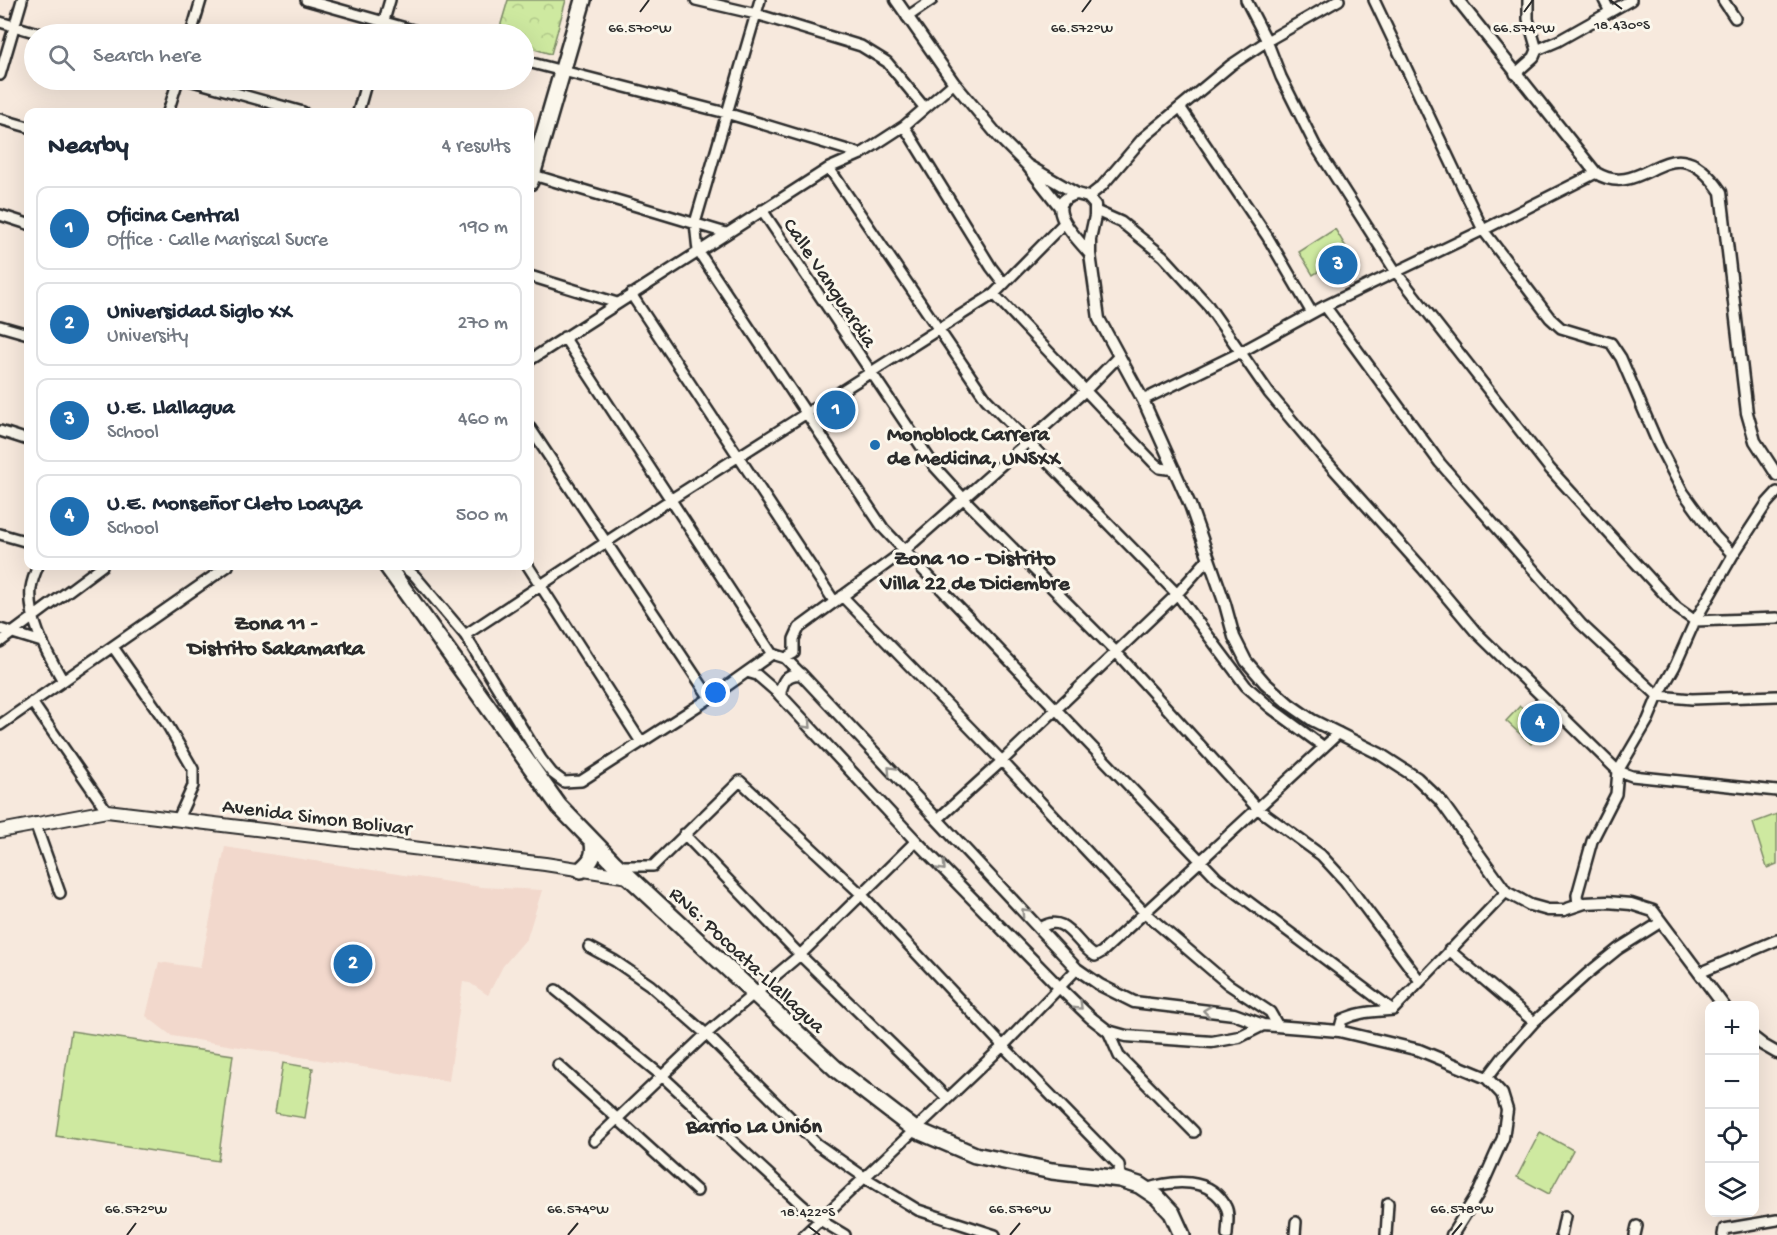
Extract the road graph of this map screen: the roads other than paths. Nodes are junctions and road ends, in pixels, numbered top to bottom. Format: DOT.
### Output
graph roads {
  1 [pos="22,0"];
  2 [pos="201,0"];
  3 [pos="306,0"];
  4 [pos="390,0"];
  5 [pos="583,0"];
  6 [pos="696,0"];
  7 [pos="760,0"];
  8 [pos="896,0"];
  9 [pos="932,0"];
  10 [pos="1246,0"];
  11 [pos="1339,0"];
  12 [pos="1374,0"];
  13 [pos="1458,0"];
  14 [pos="1528,0"];
  15 [pos="1604,0"];
  16 [pos="1631,0"];
  17 [pos="1724,0"];
  18 [pos="1610,12"];
  19 [pos="756,14"];
  20 [pos="907,16"];
  21 [pos="1735,18"];
  22 [pos="0,22"];
  23 [pos="383,22"];
  24 [pos="194,24"];
  25 [pos="390,24"];
  26 [pos="14,26"];
  27 [pos="24,29"];
  28 [pos="1267,41"];
  29 [pos="1537,50"];
  30 [pos="534,64"];
  31 [pos="562,72"];
  32 [pos="1515,74"];
  33 [pos="0,75"];
  34 [pos="954,83"];
  35 [pos="175,90"];
  36 [pos="225,90"];
  37 [pos="364,90"];
  38 [pos="924,107"];
  39 [pos="1180,107"];
  40 [pos="169,108"];
  41 [pos="289,108"];
  42 [pos="359,108"];
  43 [pos="726,113"];
  44 [pos="0,119"];
  45 [pos="24,126"];
  46 [pos="904,126"];
  47 [pos="861,154"];
  48 [pos="534,164"];
  49 [pos="1027,165"];
  50 [pos="829,168"];
  51 [pos="1596,173"];
  52 [pos="534,178"];
  53 [pos="1083,195"];
  54 [pos="1060,207"];
  55 [pos="762,210"];
  56 [pos="0,215"];
  57 [pos="1095,216"];
  58 [pos="24,223"];
  59 [pos="695,223"];
  60 [pos="1066,225"];
  61 [pos="1483,231"];
  62 [pos="726,233"];
  63 [pos="698,251"];
  64 [pos="1090,254"];
  65 [pos="1396,272"];
  66 [pos="534,277"];
  67 [pos="1004,284"];
  68 [pos="631,294"];
  69 [pos="993,294"];
  70 [pos="617,303"];
  71 [pos="1325,306"];
  72 [pos="1312,313"];
  73 [pos="0,326"];
  74 [pos="939,329"];
  75 [pos="24,333"];
  76 [pos="564,337"];
  77 [pos="1241,352"];
  78 [pos="1119,356"];
  79 [pos="534,357"];
  80 [pos="870,373"];
  81 [pos="1085,391"];
  82 [pos="1143,400"];
  83 [pos="806,415"];
  84 [pos="0,431"];
  85 [pos="534,434"];
  86 [pos="24,439"];
  87 [pos="1028,442"];
  88 [pos="740,457"];
  89 [pos="1175,470"];
  90 [pos="1777,475"];
  91 [pos="1777,492"];
  92 [pos="964,499"];
  93 [pos="670,501"];
  94 [pos="0,534"];
  95 [pos="24,541"];
  96 [pos="606,542"];
  97 [pos="904,550"];
  98 [pos="1733,555"];
  99 [pos="1208,559"];
  100 [pos="37,570"];
  101 [pos="96,570"];
  102 [pos="222,570"];
  103 [pos="390,570"];
  104 [pos="407,570"];
  105 [pos="531,570"];
  106 [pos="541,585"];
  107 [pos="1177,594"];
  108 [pos="838,599"];
  109 [pos="33,616"];
  110 [pos="1777,618"];
  111 [pos="1695,621"];
  112 [pos="0,629"];
  113 [pos="12,633"];
  114 [pos="465,635"];
  115 [pos="0,642"];
  116 [pos="42,642"];
  117 [pos="113,647"];
  118 [pos="1116,652"];
  119 [pos="772,654"];
  120 [pos="785,658"];
  121 [pos="747,672"];
  122 [pos="801,675"];
  123 [pos="63,681"];
  124 [pos="780,695"];
  125 [pos="1658,696"];
  126 [pos="1777,696"];
  127 [pos="710,698"];
  128 [pos="32,702"];
  129 [pos="1055,709"];
  130 [pos="0,725"];
  131 [pos="1339,733"];
  132 [pos="641,742"];
  133 [pos="1324,747"];
  134 [pos="1002,761"];
  135 [pos="1618,771"];
  136 [pos="1777,791"];
  137 [pos="1258,809"];
  138 [pos="107,811"];
  139 [pos="178,819"];
  140 [pos="938,819"];
  141 [pos="35,823"];
  142 [pos="0,831"];
  143 [pos="684,834"];
  144 [pos="916,841"];
  145 [pos="593,843"];
  146 [pos="1200,861"];
  147 [pos="617,866"];
  148 [pos="581,870"];
  149 [pos="630,877"];
  150 [pos="1506,892"];
  151 [pos="60,893"];
  152 [pos="861,894"];
  153 [pos="1578,906"];
  154 [pos="1145,913"];
  155 [pos="1661,922"];
  156 [pos="1040,928"];
  157 [pos="1777,940"];
  158 [pos="589,947"];
  159 [pos="1449,950"];
  160 [pos="800,955"];
  161 [pos="1077,969"];
  162 [pos="1700,973"];
  163 [pos="1420,981"];
  164 [pos="1059,987"];
  165 [pos="556,990"];
  166 [pos="756,994"];
  167 [pos="1721,1001"];
  168 [pos="1393,1010"];
  169 [pos="1534,1022"];
  170 [pos="1263,1025"];
  171 [pos="1278,1026"];
  172 [pos="1108,1031"];
  173 [pos="1340,1031"];
  174 [pos="706,1035"];
  175 [pos="1759,1042"];
  176 [pos="1003,1046"];
  177 [pos="1777,1053"];
  178 [pos="558,1065"];
  179 [pos="662,1076"];
  180 [pos="1487,1078"];
  181 [pos="946,1097"];
  182 [pos="617,1118"];
  183 [pos="914,1129"];
  184 [pos="1194,1132"];
  185 [pos="594,1141"];
  186 [pos="864,1177"];
  187 [pos="1120,1179"];
  188 [pos="1146,1189"];
  189 [pos="697,1191"];
  190 [pos="1388,1203"];
  191 [pos="1564,1216"];
  192 [pos="820,1220"];
  193 [pos="1777,1220"];
  194 [pos="1296,1222"];
  195 [pos="804,1235"];
  196 [pos="845,1235"];
  197 [pos="995,1235"];
  198 [pos="1182,1235"];
  199 [pos="1227,1235"];
  200 [pos="1295,1235"];
  201 [pos="1386,1235"];
  202 [pos="1452,1235"];
  203 [pos="1562,1235"];
  204 [pos="1723,1235"];
  1 -- 26 [label="street"];
  2 -- 24 [label="street"];
  3 -- 23 [label="street"];
  4 -- 23 [label="street"];
  5 -- 31 [label="highway"];
  6 -- 19 [label="street"];
  7 -- 19 [label="street"];
  8 -- 20 [label="street"];
  9 -- 20 [label="street"];
  10 -- 28 [label="street"];
  11 -- 28 [label="street"];
  12 -- 61 [label="street"];
  13 -- 32 [label="street"];
  14 -- 29 [label="street"];
  15 -- 18 [label="street"];
  16 -- 18 [label="street"];
  17 -- 21 [label="street"];
  18 -- 29 [label="street"];
  19 -- 38 [label="street"];
  19 -- 43 [label="street"];
  20 -- 34 [label="street"];
  22 -- 26 [label="street"];
  23 -- 25 [label="street"];
  26 -- 27 [label="street"];
  26 -- 33 [label="street"];
  28 -- 39 [label="street"];
  28 -- 65 [label="street"];
  29 -- 32 [label="street"];
  30 -- 31 [label="street"];
  31 -- 43 [label="street"];
  31 -- 48 [label="highway"];
  32 -- 51 [label="street"];
  34 -- 38 [label="street"];
  34 -- 49 [label="street"];
  35 -- 40 [label="street"];
  36 -- 41 [label="street"];
  37 -- 42 [label="street"];
  38 -- 46 [label="street"];
  39 -- 53 [label="street"];
  39 -- 72 [label="street"];
  43 -- 47 [label="street"];
  43 -- 59 [label="street"];
  44 -- 45 [label="street"];
  46 -- 47 [label="street"];
  46 -- 67 [label="street"];
  47 -- 50 [label="street"];
  49 -- 53 [label="street"];
  49 -- 54 [label="street"];
  50 -- 55 [label="street"];
  50 -- 74 [label="street"];
  51 -- 61 [label="street"];
  51 -- 90 [label="street"];
  52 -- 59 [label="street"];
  53 -- 54 [label="street"];
  53 -- 57 [label="street"];
  54 -- 60 [label="street"];
  55 -- 62 [label="street"];
  55 -- 80 [label="street, Calle Vanguardia"];
  56 -- 58 [label="street"];
  57 -- 60 [label="street"];
  57 -- 64 [label="street"];
  57 -- 77 [label="street"];
  59 -- 62 [label="street"];
  59 -- 63 [label="street"];
  60 -- 64 [label="street"];
  60 -- 67 [label="street"];
  61 -- 65 [label="street"];
  61 -- 98 [label="street"];
  62 -- 63 [label="street"];
  63 -- 68 [label="street"];
  63 -- 83 [label="street"];
  64 -- 78 [label="street"];
  65 -- 71 [label="street"];
  65 -- 111 [label="street"];
  66 -- 70 [label="street"];
  67 -- 69 [label="street"];
  68 -- 70 [label="street"];
  68 -- 88 [label="street"];
  69 -- 74 [label="street"];
  69 -- 81 [label="street"];
  70 -- 76 [label="street"];
  71 -- 72 [label="street"];
  71 -- 125 [label="street"];
  72 -- 77 [label="street"];
  73 -- 75 [label="street"];
  74 -- 80 [label="street"];
  74 -- 87 [label="street"];
  76 -- 79 [label="street"];
  76 -- 93 [label="street"];
  77 -- 82 [label="street"];
  77 -- 135 [label="street"];
  78 -- 81 [label="street"];
  78 -- 82 [label="street"];
  80 -- 83 [label="street"];
  80 -- 92 [label="street, Calle Vanguardia"];
  81 -- 87 [label="street"];
  81 -- 89 [label="street"];
  82 -- 89 [label="street"];
  83 -- 88 [label="street"];
  83 -- 97 [label="street"];
  84 -- 86 [label="street"];
  85 -- 96 [label="street"];
  87 -- 92 [label="street"];
  87 -- 107 [label="street"];
  88 -- 93 [label="street"];
  88 -- 108 [label="street"];
  89 -- 99 [label="street"];
  91 -- 98 [label="street"];
  92 -- 97 [label="street"];
  92 -- 118 [label="street, Calle Vanguardia"];
  93 -- 96 [label="street"];
  93 -- 119 [label="street"];
  94 -- 95 [label="street"];
  96 -- 106 [label="street"];
  96 -- 127 [label="street"];
  97 -- 108 [label="street"];
  97 -- 129 [label="street"];
  98 -- 111 [label="street"];
  99 -- 107 [label="street"];
  99 -- 131 [label="street"];
  100 -- 109 [label="street"];
  101 -- 109 [label="street"];
  102 -- 117 [label="street"];
  103 -- 145 [label="highway, RN6: Pocoata-Llallagua"];
  104 -- 114 [label="street"];
  105 -- 106 [label="street"];
  106 -- 114 [label="street"];
  106 -- 132 [label="street"];
  107 -- 118 [label="street"];
  107 -- 133 [label="street"];
  108 -- 120 [label="street"];
  108 -- 134 [label="street"];
  109 -- 113 [label="street"];
  109 -- 116 [label="street"];
  110 -- 111 [label="street"];
  111 -- 125 [label="street"];
  112 -- 113 [label="street"];
  113 -- 115 [label="street"];
  113 -- 116 [label="street"];
  114 -- 132 [label="street"];
  116 -- 123 [label="street"];
  117 -- 123 [label="street"];
  117 -- 139 [label="street"];
  118 -- 129 [label="street"];
  118 -- 137 [label="street, Calle Vanguardia"];
  119 -- 120 [label="street"];
  119 -- 121 [label="street"];
  120 -- 122 [label="street"];
  121 -- 124 [label="street"];
  121 -- 127 [label="street"];
  122 -- 124 [label="street"];
  140 -- 122 [label="street, one-way"];
  123 -- 128 [label="street"];
  124 -- 144 [label="street, one-way"];
  125 -- 126 [label="street"];
  125 -- 135 [label="street"];
  127 -- 132 [label="street"];
  128 -- 130 [label="street"];
  128 -- 138 [label="street"];
  129 -- 134 [label="street"];
  129 -- 146 [label="street"];
  131 -- 133 [label="street"];
  131 -- 150 [label="street"];
  133 -- 137 [label="street"];
  134 -- 140 [label="street"];
  134 -- 154 [label="street"];
  135 -- 136 [label="street"];
  135 -- 153 [label="street"];
  137 -- 146 [label="street"];
  137 -- 163 [label="street, Calle Vanguardia"];
  138 -- 139 [label="main road, Avenida Simon Bolivar"];
  138 -- 141 [label="main road, Avenida Simon Bolivar"];
  139 -- 148 [label="main road, Avenida Simon Bolivar"];
  156 -- 140 [label="street, one-way"];
  141 -- 142 [label="main road, Avenida Simon Bolivar"];
  141 -- 151 [label="street"];
  143 -- 147 [label="street"];
  143 -- 152 [label="street"];
  143 -- 160 [label="street"];
  144 -- 152 [label="street"];
  144 -- 164 [label="street, one-way"];
  145 -- 147 [label="highway, RN6: Pocoata-Llallagua"];
  145 -- 148 [label="highway"];
  146 -- 154 [label="street"];
  146 -- 168 [label="street"];
  147 -- 149 [label="highway, RN6: Pocoata-Llallagua"];
  148 -- 149 [label="main road, Avenida Simon Bolivar"];
  149 -- 166 [label="highway, RN6: Pocoata-Llallagua"];
  150 -- 153 [label="street"];
  150 -- 159 [label="street"];
  152 -- 160 [label="street"];
  152 -- 176 [label="street"];
  153 -- 155 [label="street"];
  154 -- 156 [label="street"];
  154 -- 171 [label="street"];
  155 -- 162 [label="street"];
  155 -- 169 [label="street"];
  156 -- 161 [label="street"];
  157 -- 162 [label="street"];
  158 -- 174 [label="street"];
  159 -- 163 [label="street"];
  159 -- 169 [label="street"];
  160 -- 166 [label="street"];
  160 -- 181 [label="street"];
  161 -- 164 [label="street"];
  170 -- 161 [label="street, one-way"];
  162 -- 167 [label="street"];
  163 -- 168 [label="street"];
  164 -- 172 [label="street, one-way"];
  164 -- 176 [label="street"];
  165 -- 179 [label="street"];
  166 -- 174 [label="street"];
  166 -- 183 [label="highway, RN6: Pocoata-Llallagua"];
  168 -- 173 [label="street"];
  169 -- 180 [label="street"];
  170 -- 171 [label="street"];
  170 -- 172 [label="street"];
  171 -- 173 [label="street"];
  172 -- 184 [label="street"];
  173 -- 180 [label="street"];
  174 -- 179 [label="street"];
  174 -- 186 [label="street"];
  175 -- 177 [label="street"];
  176 -- 181 [label="street"];
  176 -- 187 [label="street"];
  178 -- 182 [label="street"];
  179 -- 182 [label="street"];
  179 -- 192 [label="street"];
  180 -- 202 [label="street"];
  181 -- 183 [label="street"];
  182 -- 185 [label="street"];
  182 -- 189 [label="street"];
  183 -- 186 [label="street"];
  183 -- 187 [label="highway, RN6: Pocoata-Llallagua"];
  186 -- 192 [label="street"];
  186 -- 197 [label="street"];
  187 -- 188 [label="highway, RN6: Pocoata-Llallagua"];
  188 -- 198 [label="highway, RN6: Pocoata-Llallagua"];
  188 -- 199 [label="street"];
  190 -- 201 [label="street"];
  191 -- 203 [label="street"];
  192 -- 195 [label="street"];
  192 -- 196 [label="street"];
  193 -- 204 [label="street"];
  194 -- 200 [label="street"];
}
